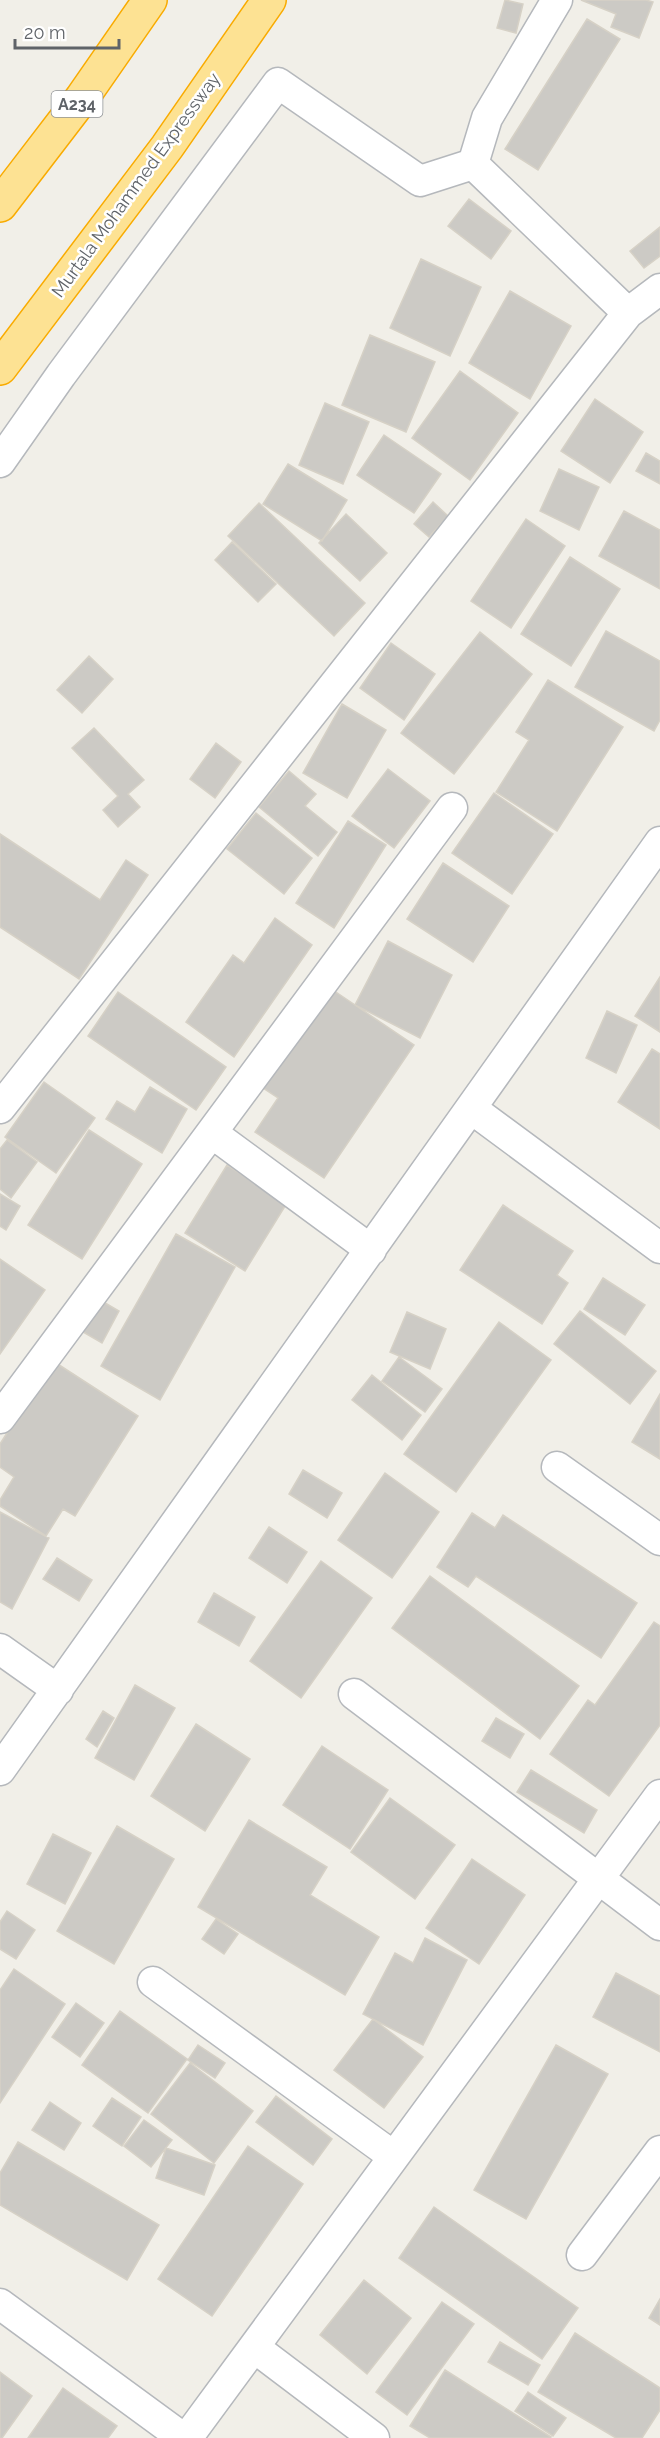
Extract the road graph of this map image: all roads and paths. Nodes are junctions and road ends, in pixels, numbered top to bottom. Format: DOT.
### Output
graph roads {
  1 [pos="150,0"];
  2 [pos="269,0"];
  3 [pos="557,0"];
  4 [pos="473,164"];
  5 [pos="0,205"];
  6 [pos="660,289"];
  7 [pos="628,313"];
  8 [pos="0,368"];
  9 [pos="0,462"];
  10 [pos="452,808"];
  11 [pos="660,842"];
  12 [pos="0,1108"];
  13 [pos="472,1109"];
  14 [pos="212,1133"];
  15 [pos="660,1248"];
  16 [pos="371,1250"];
  17 [pos="0,1418"];
  18 [pos="557,1467"];
  19 [pos="660,1540"];
  20 [pos="0,1649"];
  21 [pos="58,1690"];
  22 [pos="354,1694"];
  23 [pos="0,1770"];
  24 [pos="660,1795"];
  25 [pos="597,1877"];
  26 [pos="660,1925"];
  27 [pos="153,1982"];
  28 [pos="660,2151"];
  29 [pos="393,2156"];
  30 [pos="582,2255"];
  31 [pos="0,2304"];
  32 [pos="255,2348"];
  33 [pos="185,2438"];
  34 [pos="374,2438"];
  1 -- 5 [label="highway, A234"];
  2 -- 8 [label="highway, Murtala Mohammed Expressway"];
  3 -- 4 [label="street"];
  4 -- 7 [label="street"];
  4 -- 9 [label="street"];
  6 -- 7 [label="street"];
  7 -- 12 [label="street"];
  10 -- 14 [label="street"];
  11 -- 13 [label="street"];
  13 -- 15 [label="street"];
  13 -- 16 [label="street"];
  14 -- 16 [label="street"];
  14 -- 17 [label="street"];
  16 -- 21 [label="street"];
  18 -- 19 [label="street"];
  20 -- 21 [label="street"];
  21 -- 23 [label="street"];
  22 -- 25 [label="street"];
  24 -- 25 [label="street"];
  25 -- 26 [label="street"];
  25 -- 29 [label="street"];
  27 -- 29 [label="street"];
  28 -- 30 [label="street"];
  29 -- 32 [label="street"];
  31 -- 33 [label="street"];
  32 -- 33 [label="street"];
  32 -- 34 [label="street"];
}
